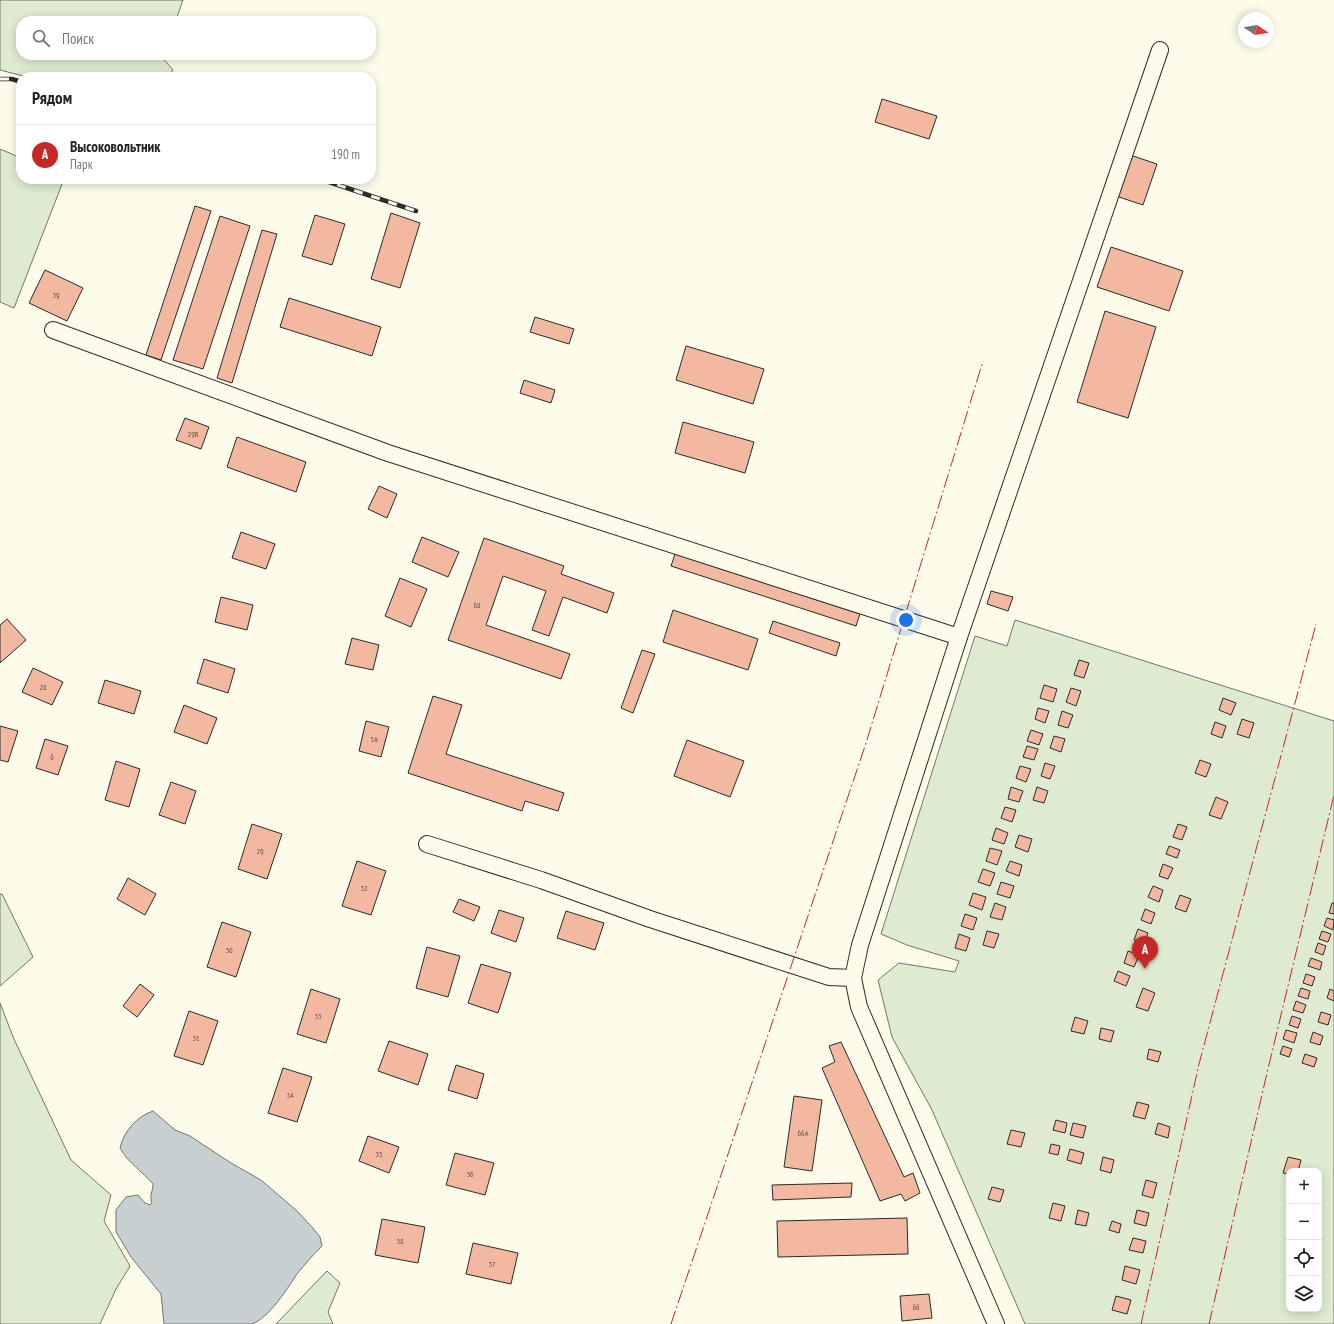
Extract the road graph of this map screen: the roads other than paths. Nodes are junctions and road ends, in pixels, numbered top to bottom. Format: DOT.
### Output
graph roads {
  1 [pos="1160,50"];
  2 [pos="54,330"];
  3 [pos="959,637"];
  4 [pos="427,844"];
  5 [pos="853,978"];
  6 [pos="996,1324"];
  1 -- 3 [label="street"];
  2 -- 3 [label="street"];
  3 -- 5 [label="street"];
  4 -- 5 [label="street"];
  5 -- 6 [label="street"];
}
